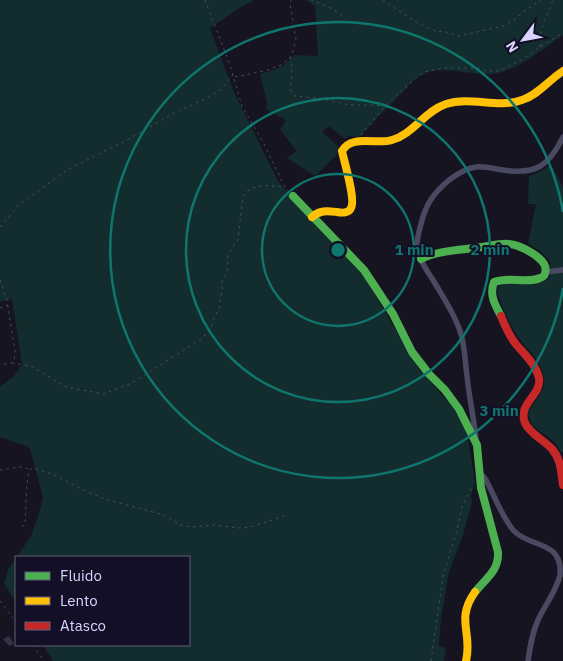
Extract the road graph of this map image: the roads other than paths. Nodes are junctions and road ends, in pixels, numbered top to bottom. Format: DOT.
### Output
graph roads {
  1 [pos="563,71"];
  2 [pos="563,137"];
  3 [pos="293,196"];
  4 [pos="312,217"];
  5 [pos="421,259"];
  6 [pos="563,270"];
  7 [pos="546,272"];
  8 [pos="477,445"];
  9 [pos="479,475"];
  10 [pos="563,485"];
  11 [pos="466,661"];
  12 [pos="528,661"];
  1 -- 4 [label="street"];
  2 -- 5 [label="street"];
  3 -- 4 [label="street"];
  4 -- 8 [label="street"];
  5 -- 7 [label="street"];
  5 -- 8 [label="street"];
  6 -- 7 [label="street"];
  7 -- 10 [label="street"];
  8 -- 9 [label="street"];
  9 -- 11 [label="street"];
  9 -- 12 [label="street"];
}
